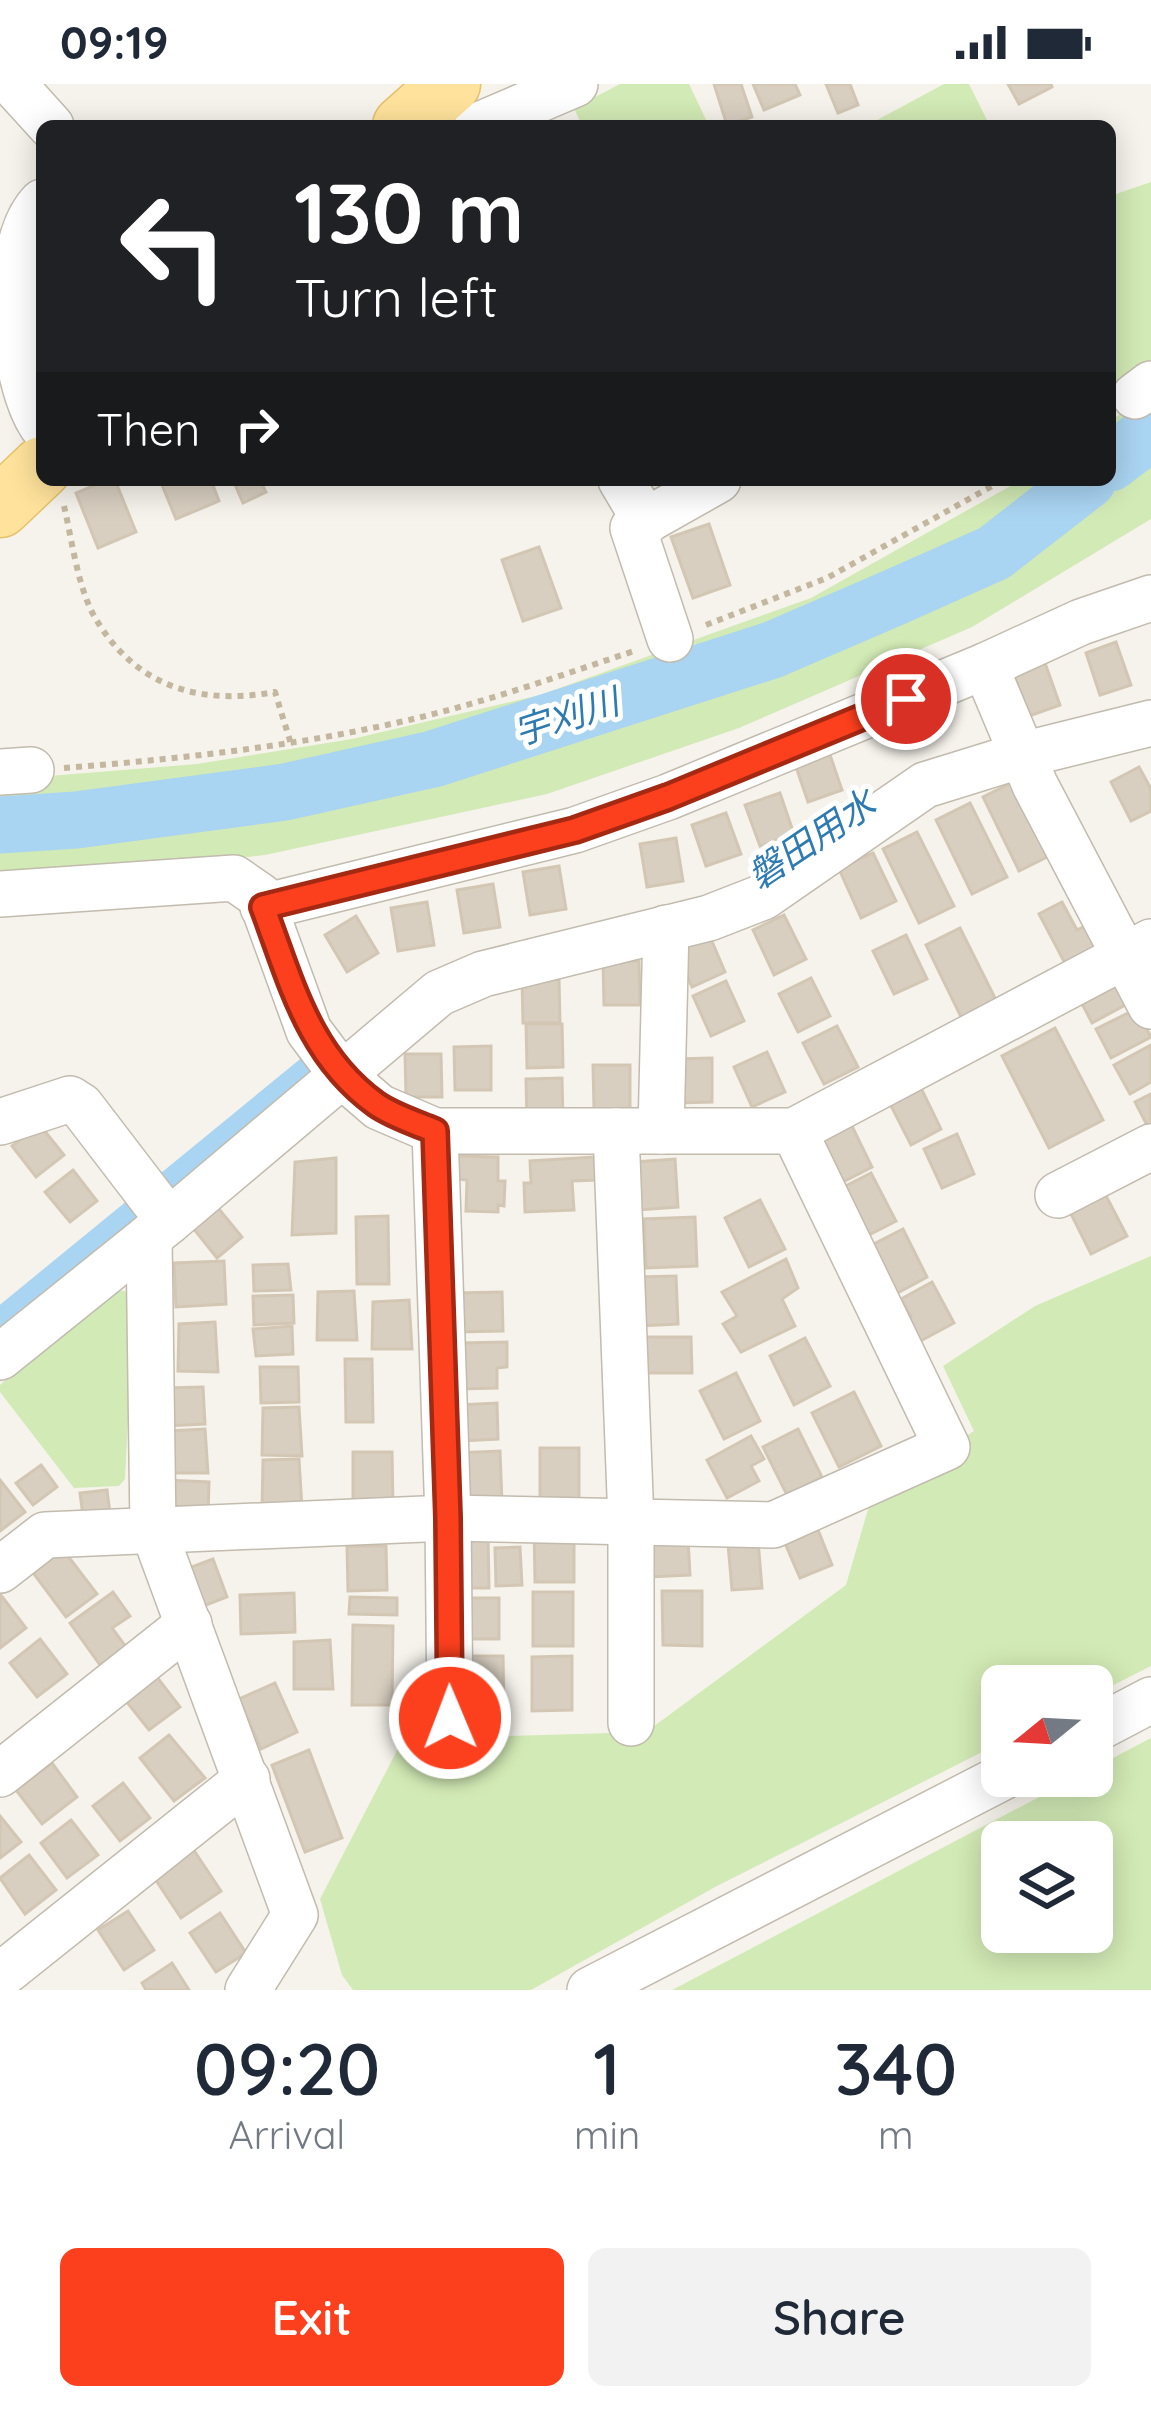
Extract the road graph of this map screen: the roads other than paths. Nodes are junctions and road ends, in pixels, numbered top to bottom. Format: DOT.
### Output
graph roads {
  1 [pos="13,84"];
  2 [pos="451,84"];
  3 [pos="575,84"];
  4 [pos="46,120"];
  5 [pos="410,120"];
  6 [pos="471,120"];
  7 [pos="488,120"];
  8 [pos="36,208"];
  9 [pos="36,408"];
  10 [pos="37,486"];
  11 [pos="625,486"];
  12 [pos="708,486"];
  13 [pos="0,507"];
  14 [pos="646,522"];
  15 [pos="1151,598"];
  16 [pos="670,639"];
  17 [pos="985,667"];
  18 [pos="1151,723"];
  19 [pos="1022,754"];
  20 [pos="0,894"];
  21 [pos="263,907"];
  22 [pos="666,928"];
  23 [pos="1138,949"];
  24 [pos="1151,1006"];
  25 [pos="342,1075"];
  26 [pos="0,1122"];
  27 [pos="435,1131"];
  28 [pos="616,1131"];
  29 [pos="661,1131"];
  30 [pos="794,1131"];
  31 [pos="1151,1147"];
  32 [pos="1058,1195"];
  33 [pos="156,1215"];
  34 [pos="0,1357"];
  35 [pos="448,1518"];
  36 [pos="631,1522"];
  37 [pos="153,1529"];
  38 [pos="0,1570"];
  39 [pos="189,1624"];
  40 [pos="1151,1700"];
  41 [pos="450,1718"];
  42 [pos="1113,1720"];
  43 [pos="631,1723"];
  44 [pos="0,1774"];
  45 [pos="247,1779"];
  46 [pos="981,1788"];
  47 [pos="0,1976"];
  48 [pos="248,1990"];
  49 [pos="590,1990"];
  1 -- 4 [label="street"];
  2 -- 5 [label="main road"];
  2 -- 6 [label="street"];
  3 -- 7 [label="street"];
  8 -- 9 [label="street"];
  10 -- 13 [label="main road"];
  11 -- 14 [label="street"];
  12 -- 14 [label="street"];
  14 -- 16 [label="street"];
  15 -- 17 [label="street"];
  17 -- 19 [label="street"];
  17 -- 21 [label="street"];
  18 -- 19 [label="street"];
  19 -- 22 [label="street"];
  19 -- 23 [label="street"];
  20 -- 21 [label="street"];
  21 -- 25 [label="street"];
  22 -- 25 [label="street"];
  22 -- 29 [label="street"];
  23 -- 24 [label="street"];
  23 -- 30 [label="street"];
  25 -- 27 [label="street"];
  25 -- 33 [label="street"];
  26 -- 33 [label="street"];
  27 -- 28 [label="street"];
  27 -- 35 [label="street"];
  28 -- 29 [label="street"];
  28 -- 36 [label="street"];
  29 -- 30 [label="street"];
  30 -- 36 [label="street"];
  31 -- 32 [label="street"];
  33 -- 34 [label="street"];
  33 -- 37 [label="street"];
  35 -- 36 [label="street"];
  35 -- 37 [label="street"];
  35 -- 41 [label="street"];
  36 -- 43 [label="street"];
  37 -- 38 [label="street"];
  37 -- 39 [label="street"];
  39 -- 44 [label="street"];
  39 -- 45 [label="street"];
  40 -- 42 [label="street"];
  45 -- 47 [label="street"];
  45 -- 48 [label="street"];
  46 -- 49 [label="street"];
}
